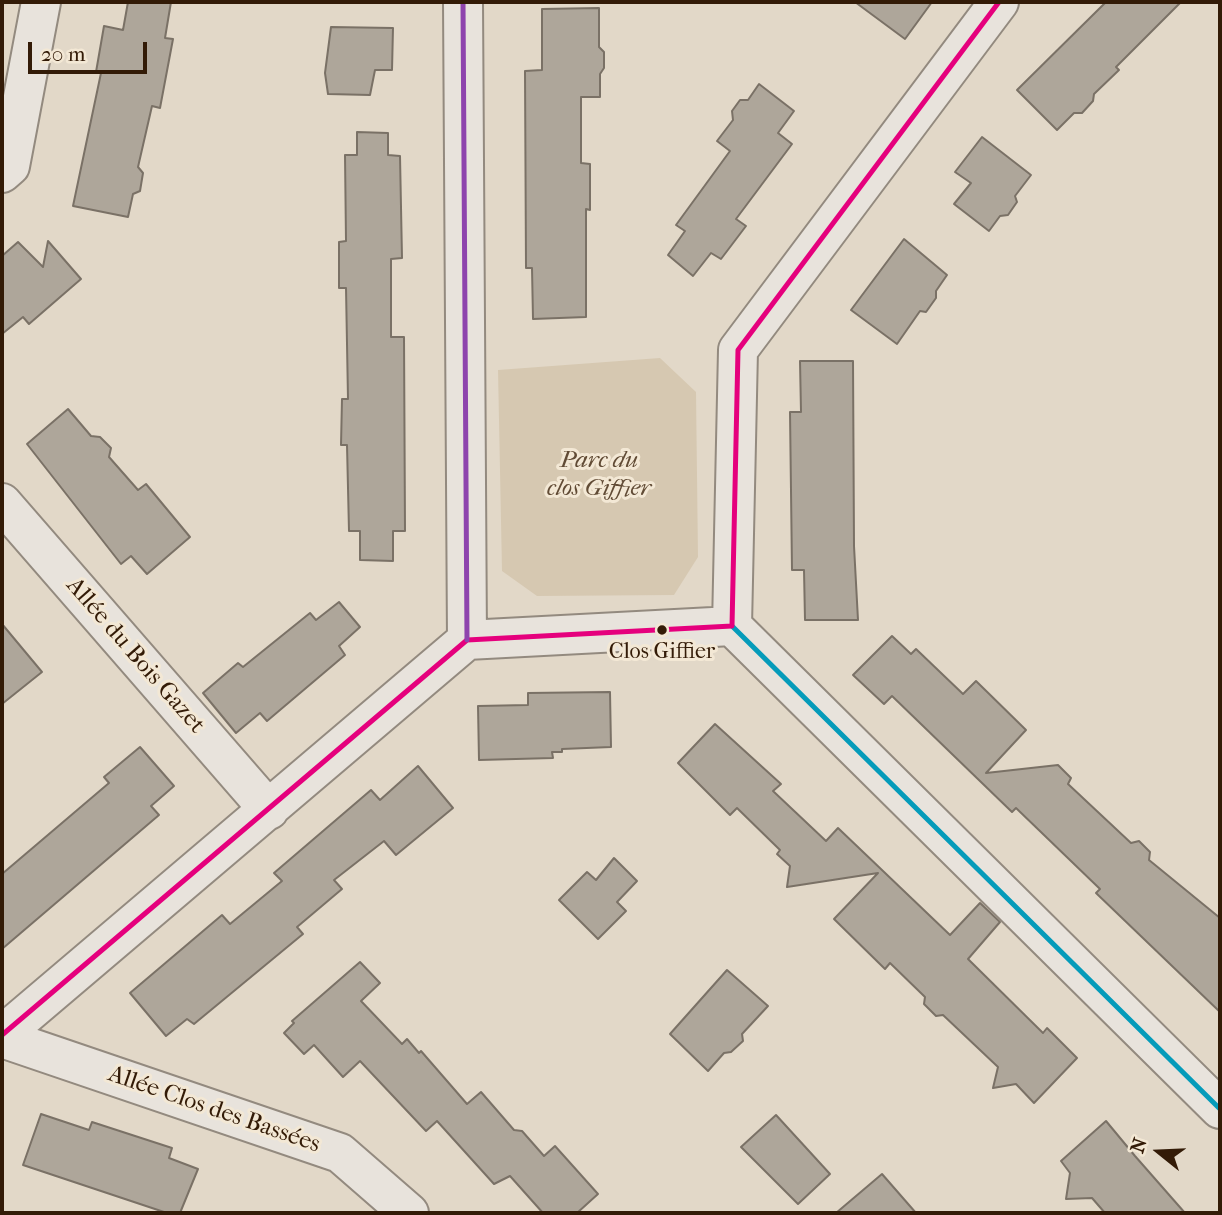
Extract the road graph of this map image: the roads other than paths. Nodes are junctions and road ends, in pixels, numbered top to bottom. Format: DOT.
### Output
graph roads {
  1 [pos="41,2"];
  2 [pos="463,2"];
  3 [pos="999,2"];
  4 [pos="2,173"];
  5 [pos="2,503"];
  6 [pos="732,626"];
  7 [pos="467,640"];
  8 [pos="269,810"];
  9 [pos="2,1037"];
  10 [pos="1220,1109"];
  11 [pos="409,1213"];
  1 -- 4 [label="street"];
  2 -- 7 [label="street"];
  3 -- 6 [label="street"];
  5 -- 8 [label="street, Allée du Bois Gazet"];
  6 -- 7 [label="street"];
  6 -- 10 [label="street"];
  7 -- 8 [label="street"];
  8 -- 9 [label="street"];
  9 -- 11 [label="street, Allée Clos des Bassées"];
}
